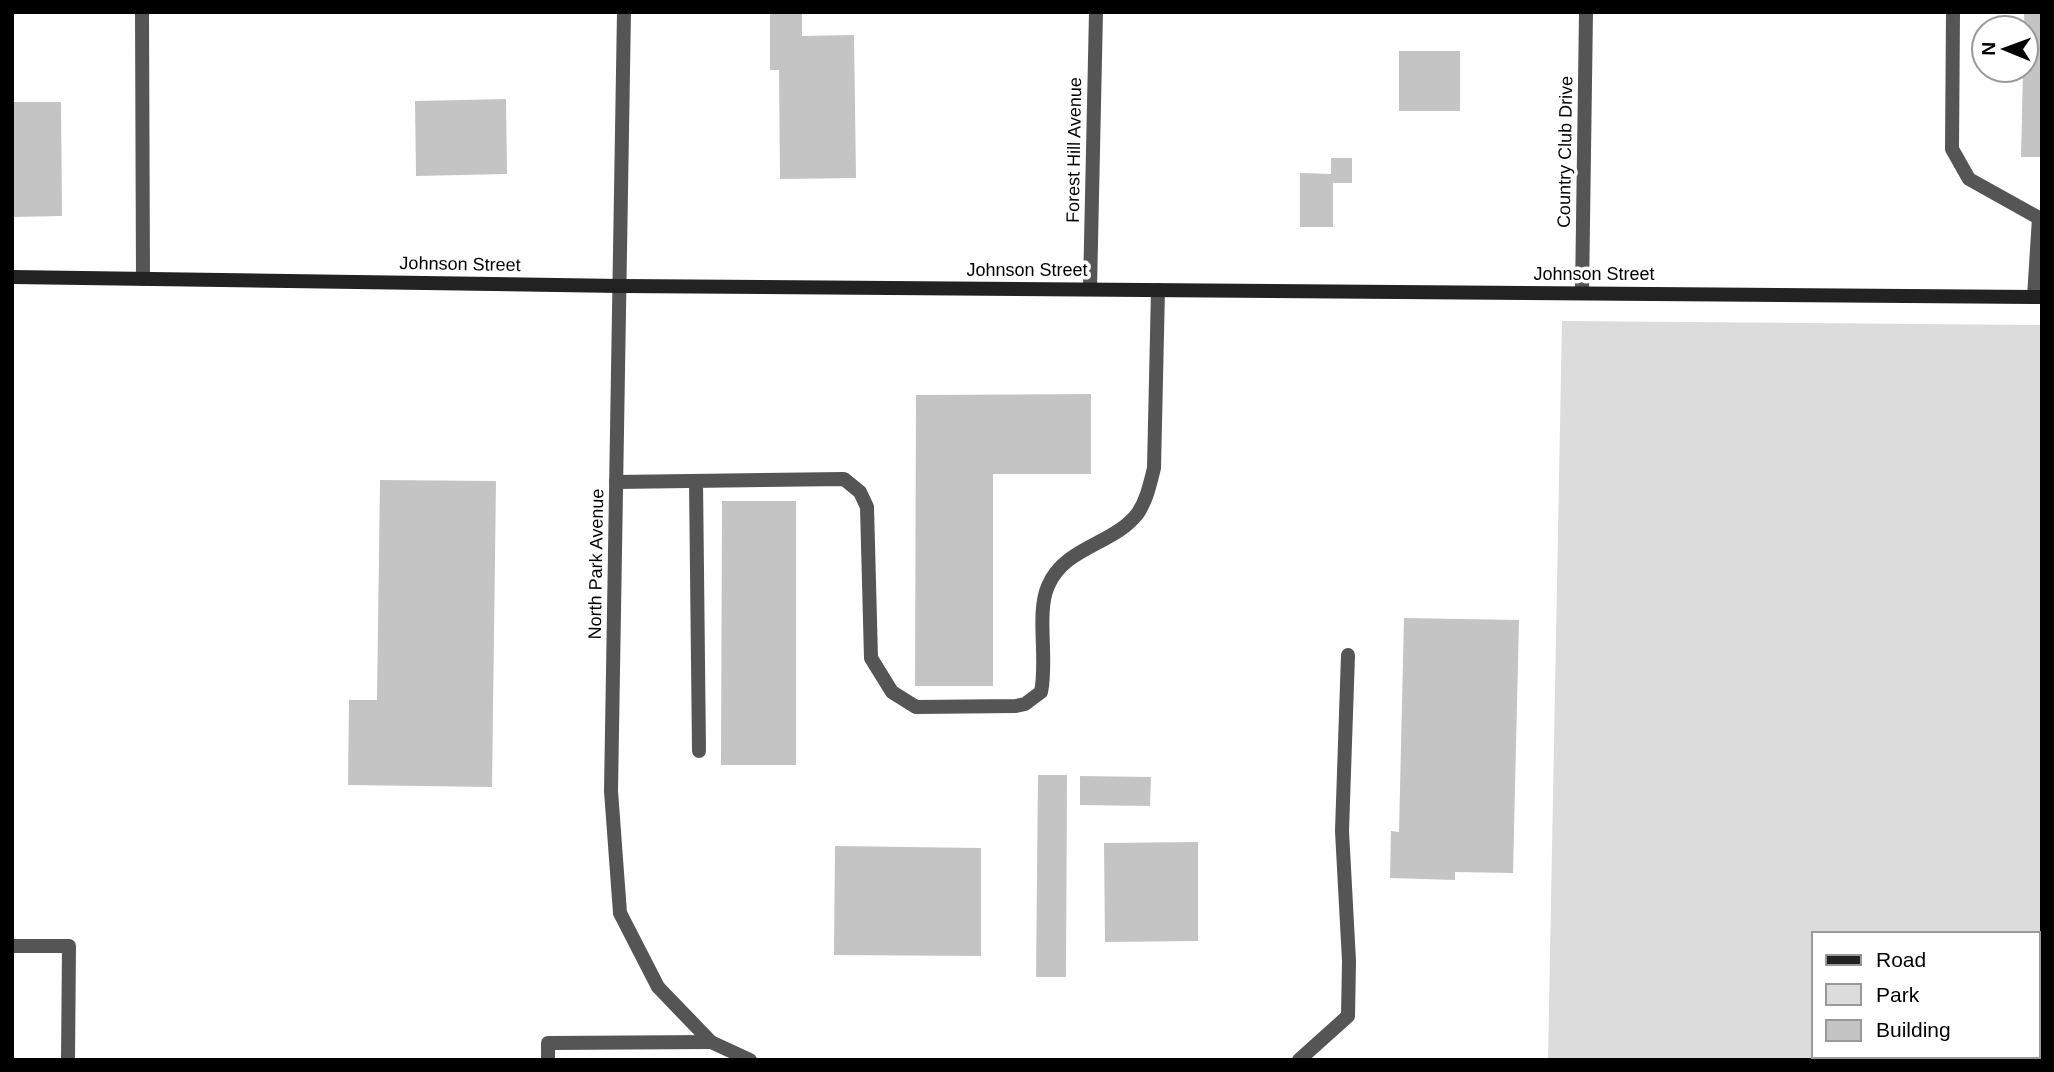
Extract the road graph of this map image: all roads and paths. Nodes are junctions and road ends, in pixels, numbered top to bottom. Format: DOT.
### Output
graph roads {
  1 [pos="142,12"];
  2 [pos="624,12"];
  3 [pos="1096,12"];
  4 [pos="1586,12"];
  5 [pos="1953,12"];
  6 [pos="12,277"];
  7 [pos="143,279"];
  8 [pos="620,286"];
  9 [pos="1090,289"];
  10 [pos="1158,290"];
  11 [pos="1582,293"];
  12 [pos="2038,297"];
  13 [pos="696,481"];
  14 [pos="617,482"];
  15 [pos="1348,655"];
  16 [pos="699,751"];
  17 [pos="12,946"];
  18 [pos="711,1042"];
  19 [pos="68,1060"];
  20 [pos="548,1060"];
  21 [pos="750,1060"];
  22 [pos="1299,1060"];
  1 -- 7 [label="street"];
  2 -- 8 [label="street, North Park Avenue"];
  3 -- 9 [label="street, Forest Hill Avenue"];
  4 -- 11 [label="street, Country Club Drive"];
  5 -- 12 [label="street"];
  6 -- 7 [label="street, Johnson Street"];
  7 -- 8 [label="street, Johnson Street"];
  8 -- 9 [label="street, Johnson Street"];
  8 -- 14 [label="street, North Park Avenue"];
  9 -- 10 [label="street, Johnson Street"];
  10 -- 11 [label="street, Johnson Street"];
  10 -- 13 [label="street"];
  11 -- 12 [label="street, Johnson Street"];
  13 -- 14 [label="street"];
  13 -- 16 [label="street"];
  14 -- 18 [label="street, North Park Avenue"];
  15 -- 22 [label="street"];
  17 -- 19 [label="street"];
  18 -- 20 [label="street"];
  18 -- 21 [label="street, North Park Avenue"];
}
